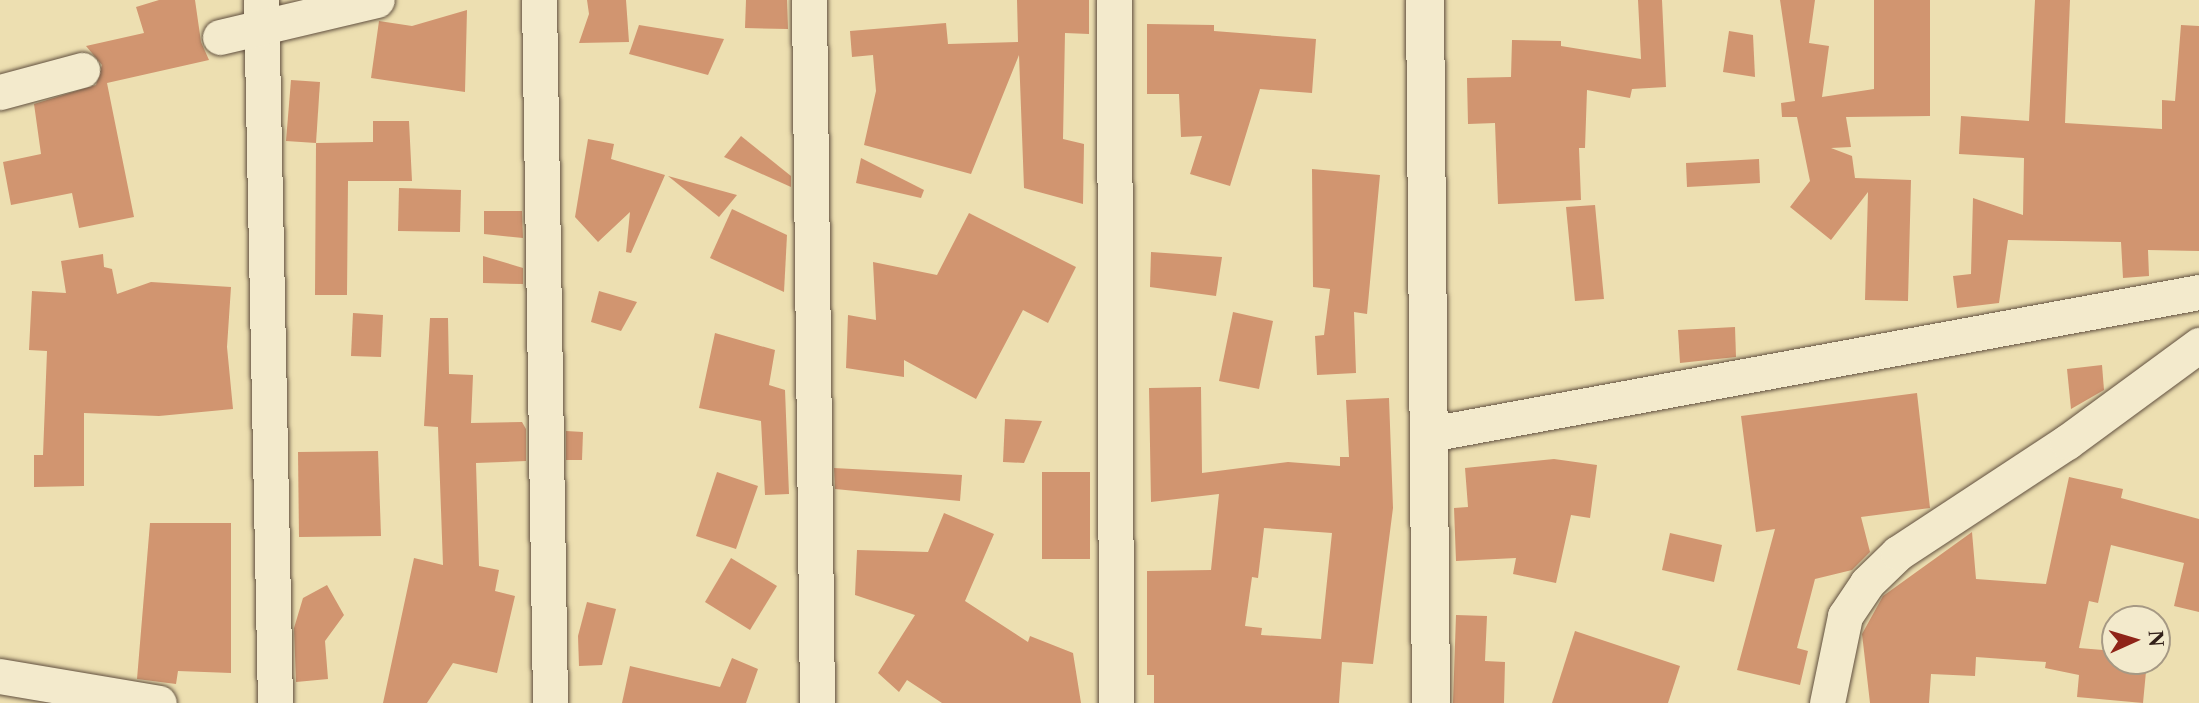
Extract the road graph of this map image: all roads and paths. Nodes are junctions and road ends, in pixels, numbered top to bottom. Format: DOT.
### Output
graph roads {
  1 [pos="377,0"];
  2 [pos="539,0"];
  3 [pos="809,0"];
  4 [pos="1114,0"];
  5 [pos="1425,0"];
  6 [pos="261,14"];
  7 [pos="220,37"];
  8 [pos="82,70"];
  9 [pos="0,92"];
  10 [pos="2199,292"];
  11 [pos="2199,345"];
  12 [pos="1430,434"];
  13 [pos="0,676"];
  14 [pos="159,703"];
  15 [pos="275,703"];
  16 [pos="550,703"];
  17 [pos="817,703"];
  18 [pos="1116,703"];
  19 [pos="1431,703"];
  20 [pos="1827,703"];
  1 -- 6 [label="street"];
  2 -- 16 [label="street"];
  3 -- 17 [label="street"];
  4 -- 18 [label="street"];
  5 -- 12 [label="main road"];
  6 -- 7 [label="street"];
  6 -- 15 [label="street"];
  8 -- 9 [label="street"];
  10 -- 12 [label="street"];
  11 -- 20 [label="street"];
  12 -- 19 [label="main road"];
  13 -- 14 [label="street"];
}
